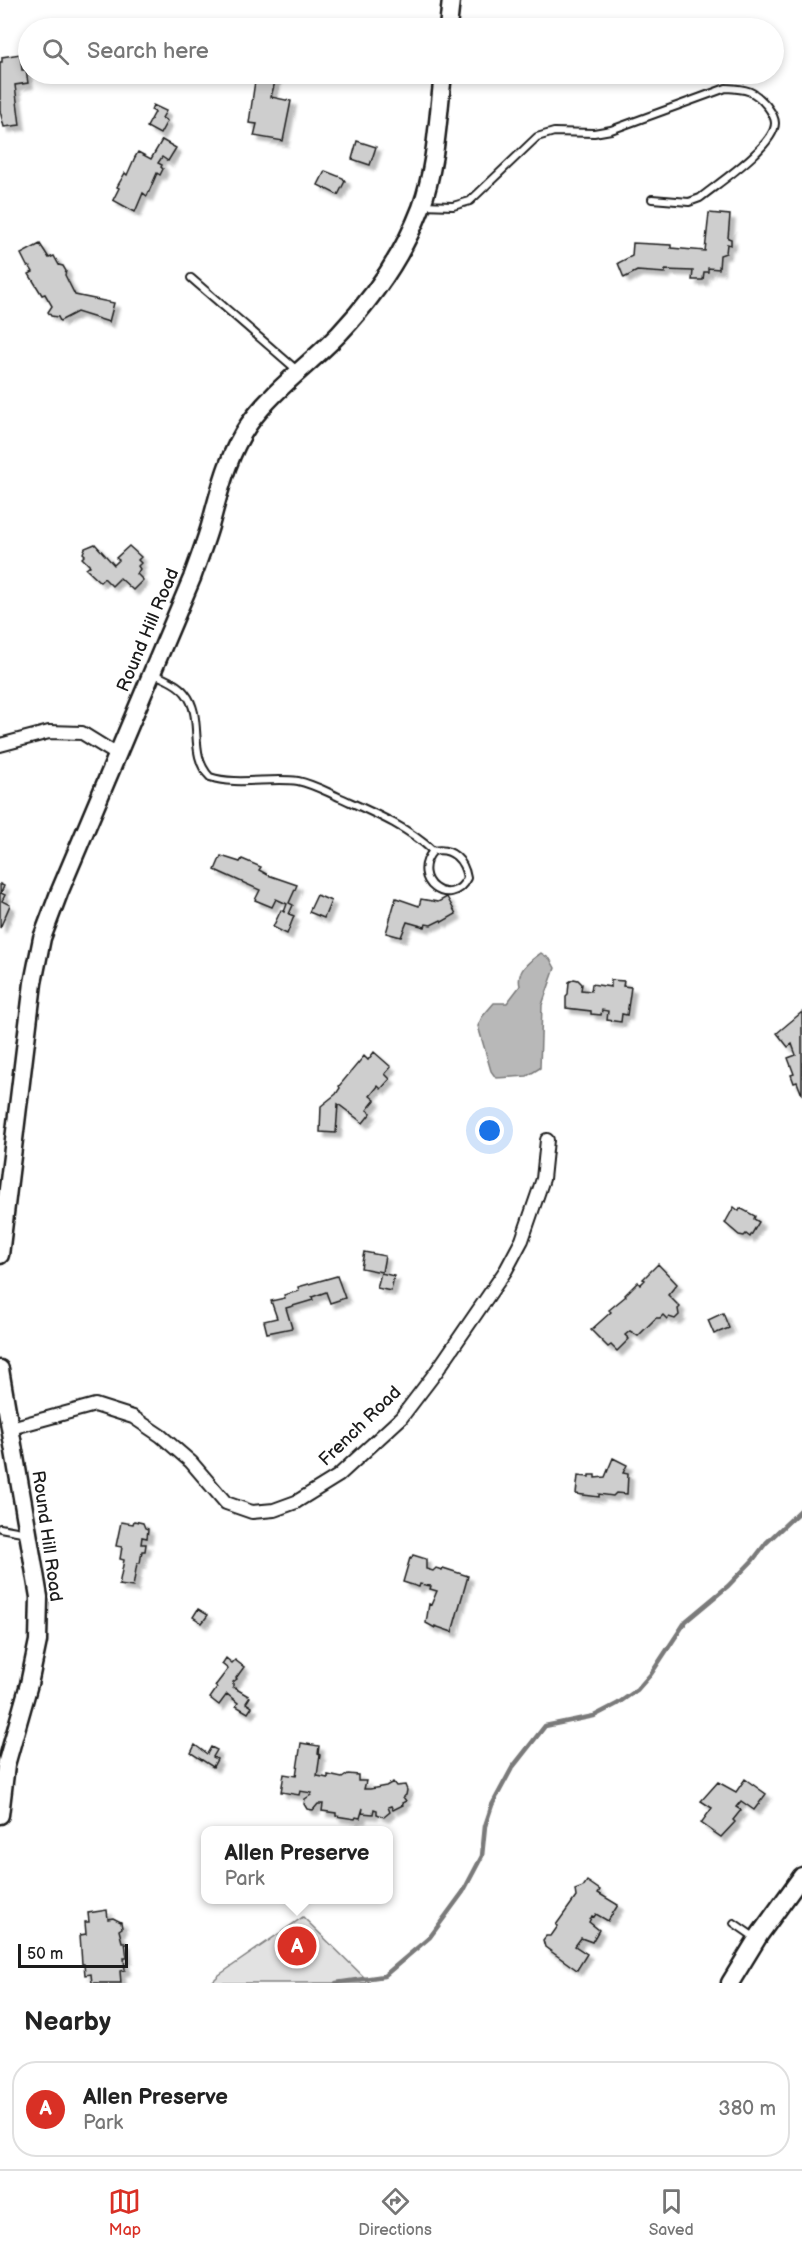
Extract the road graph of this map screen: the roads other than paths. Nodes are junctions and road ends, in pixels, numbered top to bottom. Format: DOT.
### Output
graph roads {
  1 [pos="451,0"];
  2 [pos="449,18"];
  3 [pos="442,84"];
  4 [pos="652,200"];
  5 [pos="422,206"];
  6 [pos="190,278"];
  7 [pos="298,371"];
  8 [pos="152,673"];
  9 [pos="0,745"];
  10 [pos="116,754"];
  11 [pos="433,851"];
  12 [pos="547,1140"];
  13 [pos="0,1256"];
  14 [pos="0,1369"];
  15 [pos="11,1428"];
  16 [pos="0,1528"];
  17 [pos="28,1533"];
  18 [pos="0,1815"];
  19 [pos="802,1876"];
  20 [pos="734,1923"];
  21 [pos="757,1940"];
  22 [pos="730,1983"];
  1 -- 2 [label="street"];
  3 -- 5 [label="street, Round Hill Road"];
  4 -- 5 [label="lane"];
  5 -- 7 [label="street, Round Hill Road"];
  6 -- 7 [label="lane"];
  7 -- 8 [label="street, Round Hill Road"];
  8 -- 10 [label="street, Round Hill Road"];
  8 -- 11 [label="lane"];
  9 -- 10 [label="street"];
  10 -- 13 [label="street, Round Hill Road"];
  11 -- 11 [label="lane"];
  12 -- 15 [label="street, French Road"];
  14 -- 15 [label="street, Round Hill Road"];
  15 -- 17 [label="street, Round Hill Road"];
  16 -- 17 [label="lane"];
  17 -- 18 [label="street, Round Hill Road"];
  19 -- 21 [label="street"];
  20 -- 21 [label="lane"];
  21 -- 22 [label="street"];
}
